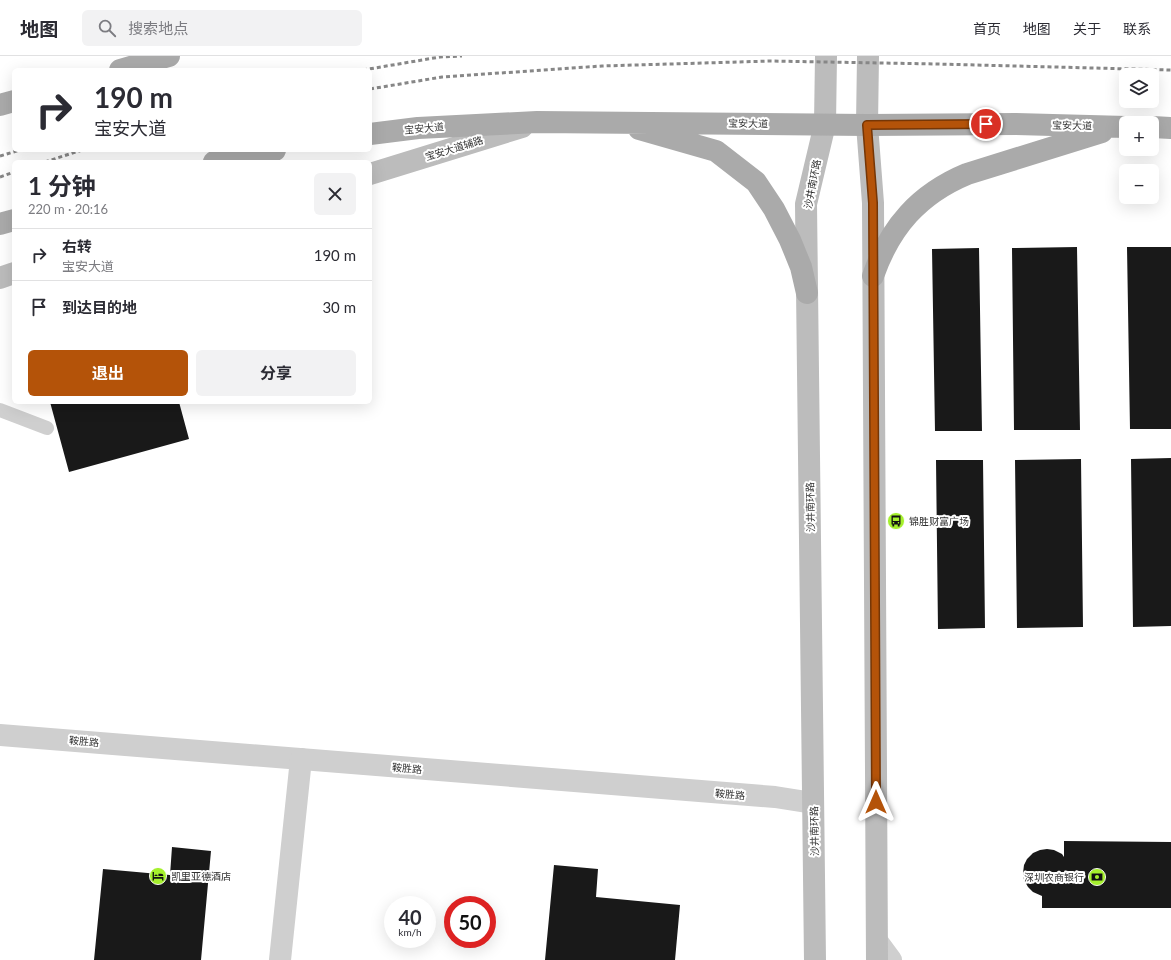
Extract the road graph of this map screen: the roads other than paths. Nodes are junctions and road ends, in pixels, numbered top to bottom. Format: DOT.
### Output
graph roads {
  1 [pos="169,56"];
  2 [pos="826,56"];
  3 [pos="868,56"];
  4 [pos="127,68"];
  5 [pos="12,102"];
  6 [pos="0,105"];
  7 [pos="538,122"];
  8 [pos="613,122"];
  9 [pos="825,124"];
  10 [pos="867,125"];
  11 [pos="1119,126"];
  12 [pos="1119,127"];
  13 [pos="1159,127"];
  14 [pos="1171,128"];
  15 [pos="372,134"];
  16 [pos="265,152"];
  17 [pos="224,160"];
  18 [pos="372,173"];
  19 [pos="12,221"];
  20 [pos="0,224"];
  21 [pos="12,274"];
  22 [pos="873,276"];
  23 [pos="0,278"];
  24 [pos="807,293"];
  25 [pos="0,410"];
  26 [pos="47,428"];
  27 [pos="0,735"];
  28 [pos="301,759"];
  29 [pos="813,803"];
  30 [pos="877,950"];
  31 [pos="280,960"];
  32 [pos="815,960"];
  33 [pos="891,960"];
  1 -- 4 [label="main road"];
  2 -- 9 [label="main road, 沙井南环路"];
  3 -- 10 [label="main road"];
  5 -- 6 [label="main road"];
  7 -- 8 [label="main road, 宝安大道"];
  7 -- 15 [label="main road, 宝安大道"];
  7 -- 18 [label="main road, 宝安大道辅路"];
  8 -- 9 [label="main road, 宝安大道"];
  8 -- 24 [label="main road"];
  9 -- 10 [label="main road, 宝安大道"];
  9 -- 24 [label="main road, 沙井南环路"];
  10 -- 11 [label="main road, 宝安大道"];
  10 -- 22 [label="main road"];
  12 -- 22 [label="main road"];
  13 -- 14 [label="main road"];
  16 -- 17 [label="main road"];
  19 -- 20 [label="main road"];
  21 -- 23 [label="main road"];
  22 -- 30 [label="main road"];
  24 -- 29 [label="main road, 沙井南环路"];
  25 -- 26 [label="lane"];
  27 -- 28 [label="street, 鞍胜路"];
  28 -- 29 [label="street, 鞍胜路"];
  28 -- 31 [label="street"];
  29 -- 32 [label="main road, 沙井南环路"];
  30 -- 33 [label="street"];
}
